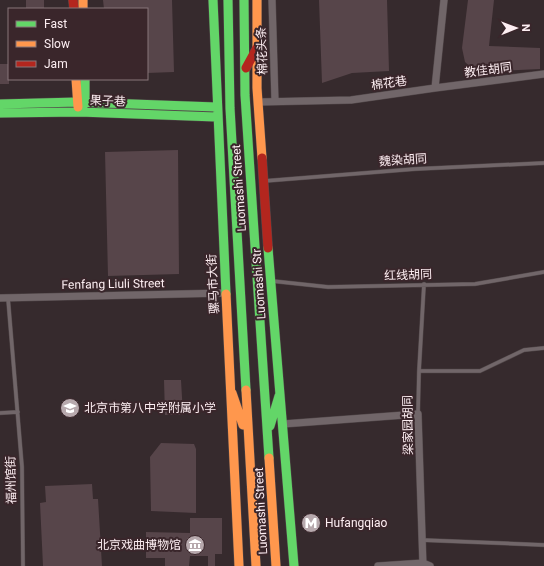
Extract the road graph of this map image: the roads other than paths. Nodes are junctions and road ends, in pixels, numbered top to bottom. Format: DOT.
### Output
graph roads {
  1 [pos="213,0"];
  2 [pos="228,0"];
  3 [pos="244,0"];
  4 [pos="256,0"];
  5 [pos="272,0"];
  6 [pos="444,0"];
  7 [pos="257,48"];
  8 [pos="245,71"];
  9 [pos="544,74"];
  10 [pos="76,80"];
  11 [pos="85,80"];
  12 [pos="435,88"];
  13 [pos="275,101"];
  14 [pos="258,102"];
  15 [pos="81,103"];
  16 [pos="0,104"];
  17 [pos="216,107"];
  18 [pos="80,112"];
  19 [pos="0,113"];
  20 [pos="216,117"];
  21 [pos="544,163"];
  22 [pos="264,181"];
  23 [pos="544,272"];
  24 [pos="271,281"];
  25 [pos="424,284"];
  26 [pos="226,293"];
  27 [pos="4,298"];
  28 [pos="544,348"];
  29 [pos="418,371"];
  30 [pos="232,393"];
  31 [pos="279,396"];
  32 [pos="18,412"];
  33 [pos="0,414"];
  34 [pos="418,414"];
  35 [pos="283,424"];
  36 [pos="268,432"];
  37 [pos="248,437"];
  38 [pos="421,540"];
  39 [pos="544,545"];
  40 [pos="425,565"];
  41 [pos="23,566"];
  42 [pos="239,566"];
  43 [pos="256,566"];
  44 [pos="276,566"];
  45 [pos="294,566"];
  46 [pos="378,566"];
  1 -- 17 [label="street, 骡马市大街"];
  2 -- 37 [label="street, Luomashi Str"];
  3 -- 8 [label="street, Luomashi Street"];
  4 -- 7 [label="street, Luomashi Str"];
  5 -- 13 [label="street, 棉花头条"];
  6 -- 12 [label="street"];
  7 -- 8 [label="street"];
  7 -- 14 [label="street, Luomashi Str"];
  8 -- 36 [label="street, Luomashi Street"];
  9 -- 12 [label="street, 教佳胡同"];
  10 -- 15 [label="street"];
  11 -- 15 [label="street"];
  12 -- 13 [label="street, 棉花巷"];
  13 -- 14 [label="street, 棉花巷"];
  14 -- 22 [label="street, Luomashi Str"];
  15 -- 16 [label="street, 果子巷"];
  15 -- 17 [label="street, 果子巷"];
  15 -- 18 [label="street"];
  17 -- 20 [label="street, 骡马市大街"];
  18 -- 19 [label="street, 果子巷"];
  18 -- 20 [label="street, 果子巷"];
  20 -- 26 [label="street, 骡马市大街"];
  21 -- 22 [label="lane, 魏染胡同"];
  22 -- 24 [label="street, Luomashi Str"];
  23 -- 25 [label="lane, 红线胡同"];
  24 -- 25 [label="lane, 红线胡同"];
  24 -- 31 [label="street, Luomashi Str"];
  25 -- 29 [label="lane, 梁家园胡同"];
  26 -- 27 [label="street, Fenfang Liuli Street"];
  26 -- 30 [label="street, 骡马市大街"];
  27 -- 32 [label="lane, 福州馆街"];
  28 -- 29 [label="lane"];
  29 -- 34 [label="lane, 梁家园胡同"];
  30 -- 37 [label="street"];
  30 -- 42 [label="street, 骡马市大街"];
  31 -- 35 [label="street, Luomashi Str"];
  31 -- 36 [label="street"];
  32 -- 33 [label="lane"];
  32 -- 41 [label="lane, 福州馆街"];
  34 -- 35 [label="street"];
  34 -- 38 [label="street, 梁家园胡同"];
  35 -- 45 [label="street, Luomashi Str"];
  36 -- 44 [label="street, Luomashi Street"];
  37 -- 43 [label="street, Luomashi Str"];
  38 -- 39 [label="lane"];
  38 -- 40 [label="street, 梁家园胡同"];
  40 -- 46 [label="street"];
}
